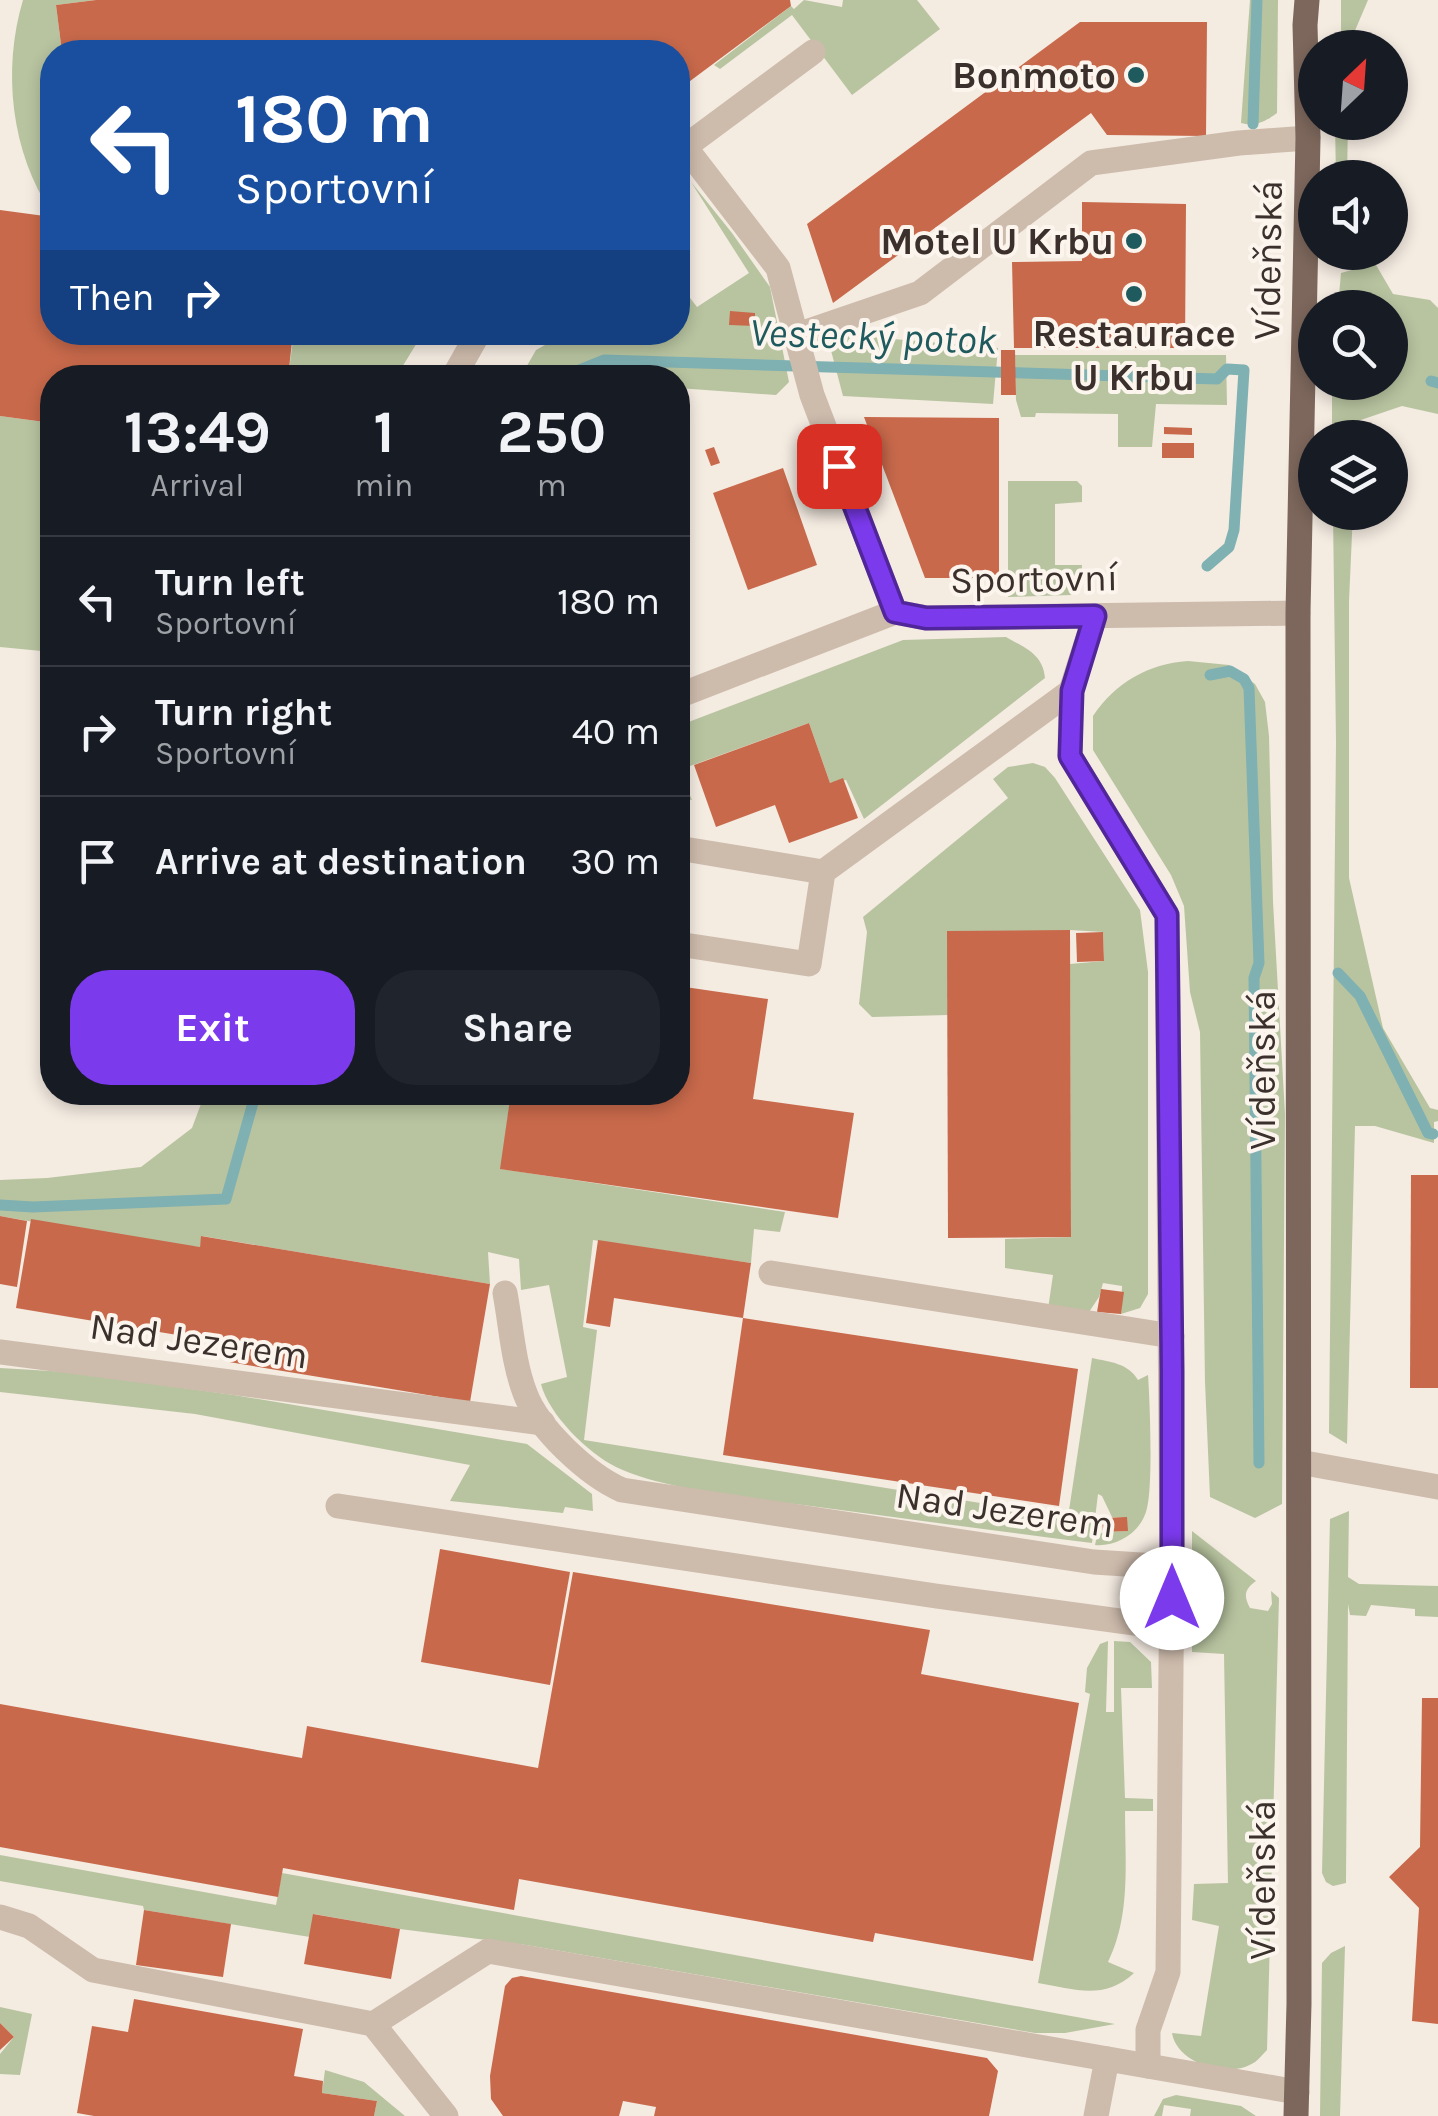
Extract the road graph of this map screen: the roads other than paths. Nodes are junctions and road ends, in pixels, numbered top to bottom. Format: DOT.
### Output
graph roads {
  1 [pos="813,52"];
  2 [pos="1298,139"];
  3 [pos="1308,140"];
  4 [pos="690,142"];
  5 [pos="690,160"];
  6 [pos="796,335"];
  7 [pos="895,612"];
  8 [pos="1298,613"];
  9 [pos="1095,616"];
  10 [pos="690,691"];
  11 [pos="1072,691"];
  12 [pos="690,850"];
  13 [pos="823,872"];
  14 [pos="690,946"];
  15 [pos="771,1273"];
  16 [pos="505,1293"];
  17 [pos="1172,1336"];
  18 [pos="0,1352"];
  19 [pos="543,1423"];
  20 [pos="1299,1462"];
  21 [pos="1438,1490"];
  22 [pos="338,1506"];
  23 [pos="1172,1567"];
  24 [pos="1171,1628"];
  25 [pos="0,1917"];
  26 [pos="372,2024"];
  27 [pos="1107,2059"];
  28 [pos="1148,2066"];
  29 [pos="1297,2104"];
  30 [pos="446,2116"];
  31 [pos="1096,2116"];
  1 -- 4 [label="street"];
  2 -- 6 [label="street"];
  3 -- 8 [label="main road, Vídeňská"];
  5 -- 6 [label="street"];
  6 -- 7 [label="street"];
  7 -- 9 [label="street, Sportovní"];
  7 -- 10 [label="street"];
  8 -- 9 [label="street, Sportovní"];
  8 -- 20 [label="main road, Vídeňská"];
  9 -- 11 [label="street, Nad Jezerem"];
  11 -- 13 [label="street"];
  11 -- 17 [label="street, Nad Jezerem"];
  12 -- 13 [label="street"];
  13 -- 14 [label="street"];
  15 -- 17 [label="street"];
  16 -- 19 [label="street"];
  17 -- 23 [label="street, Nad Jezerem"];
  18 -- 19 [label="street, Nad Jezerem"];
  19 -- 23 [label="street, Nad Jezerem"];
  20 -- 21 [label="street"];
  20 -- 29 [label="main road, Vídeňská"];
  22 -- 24 [label="street"];
  23 -- 24 [label="street"];
  24 -- 28 [label="street"];
  25 -- 26 [label="street"];
  26 -- 27 [label="street"];
  26 -- 30 [label="street"];
  27 -- 28 [label="street"];
  27 -- 31 [label="street"];
  28 -- 29 [label="street"];
}
